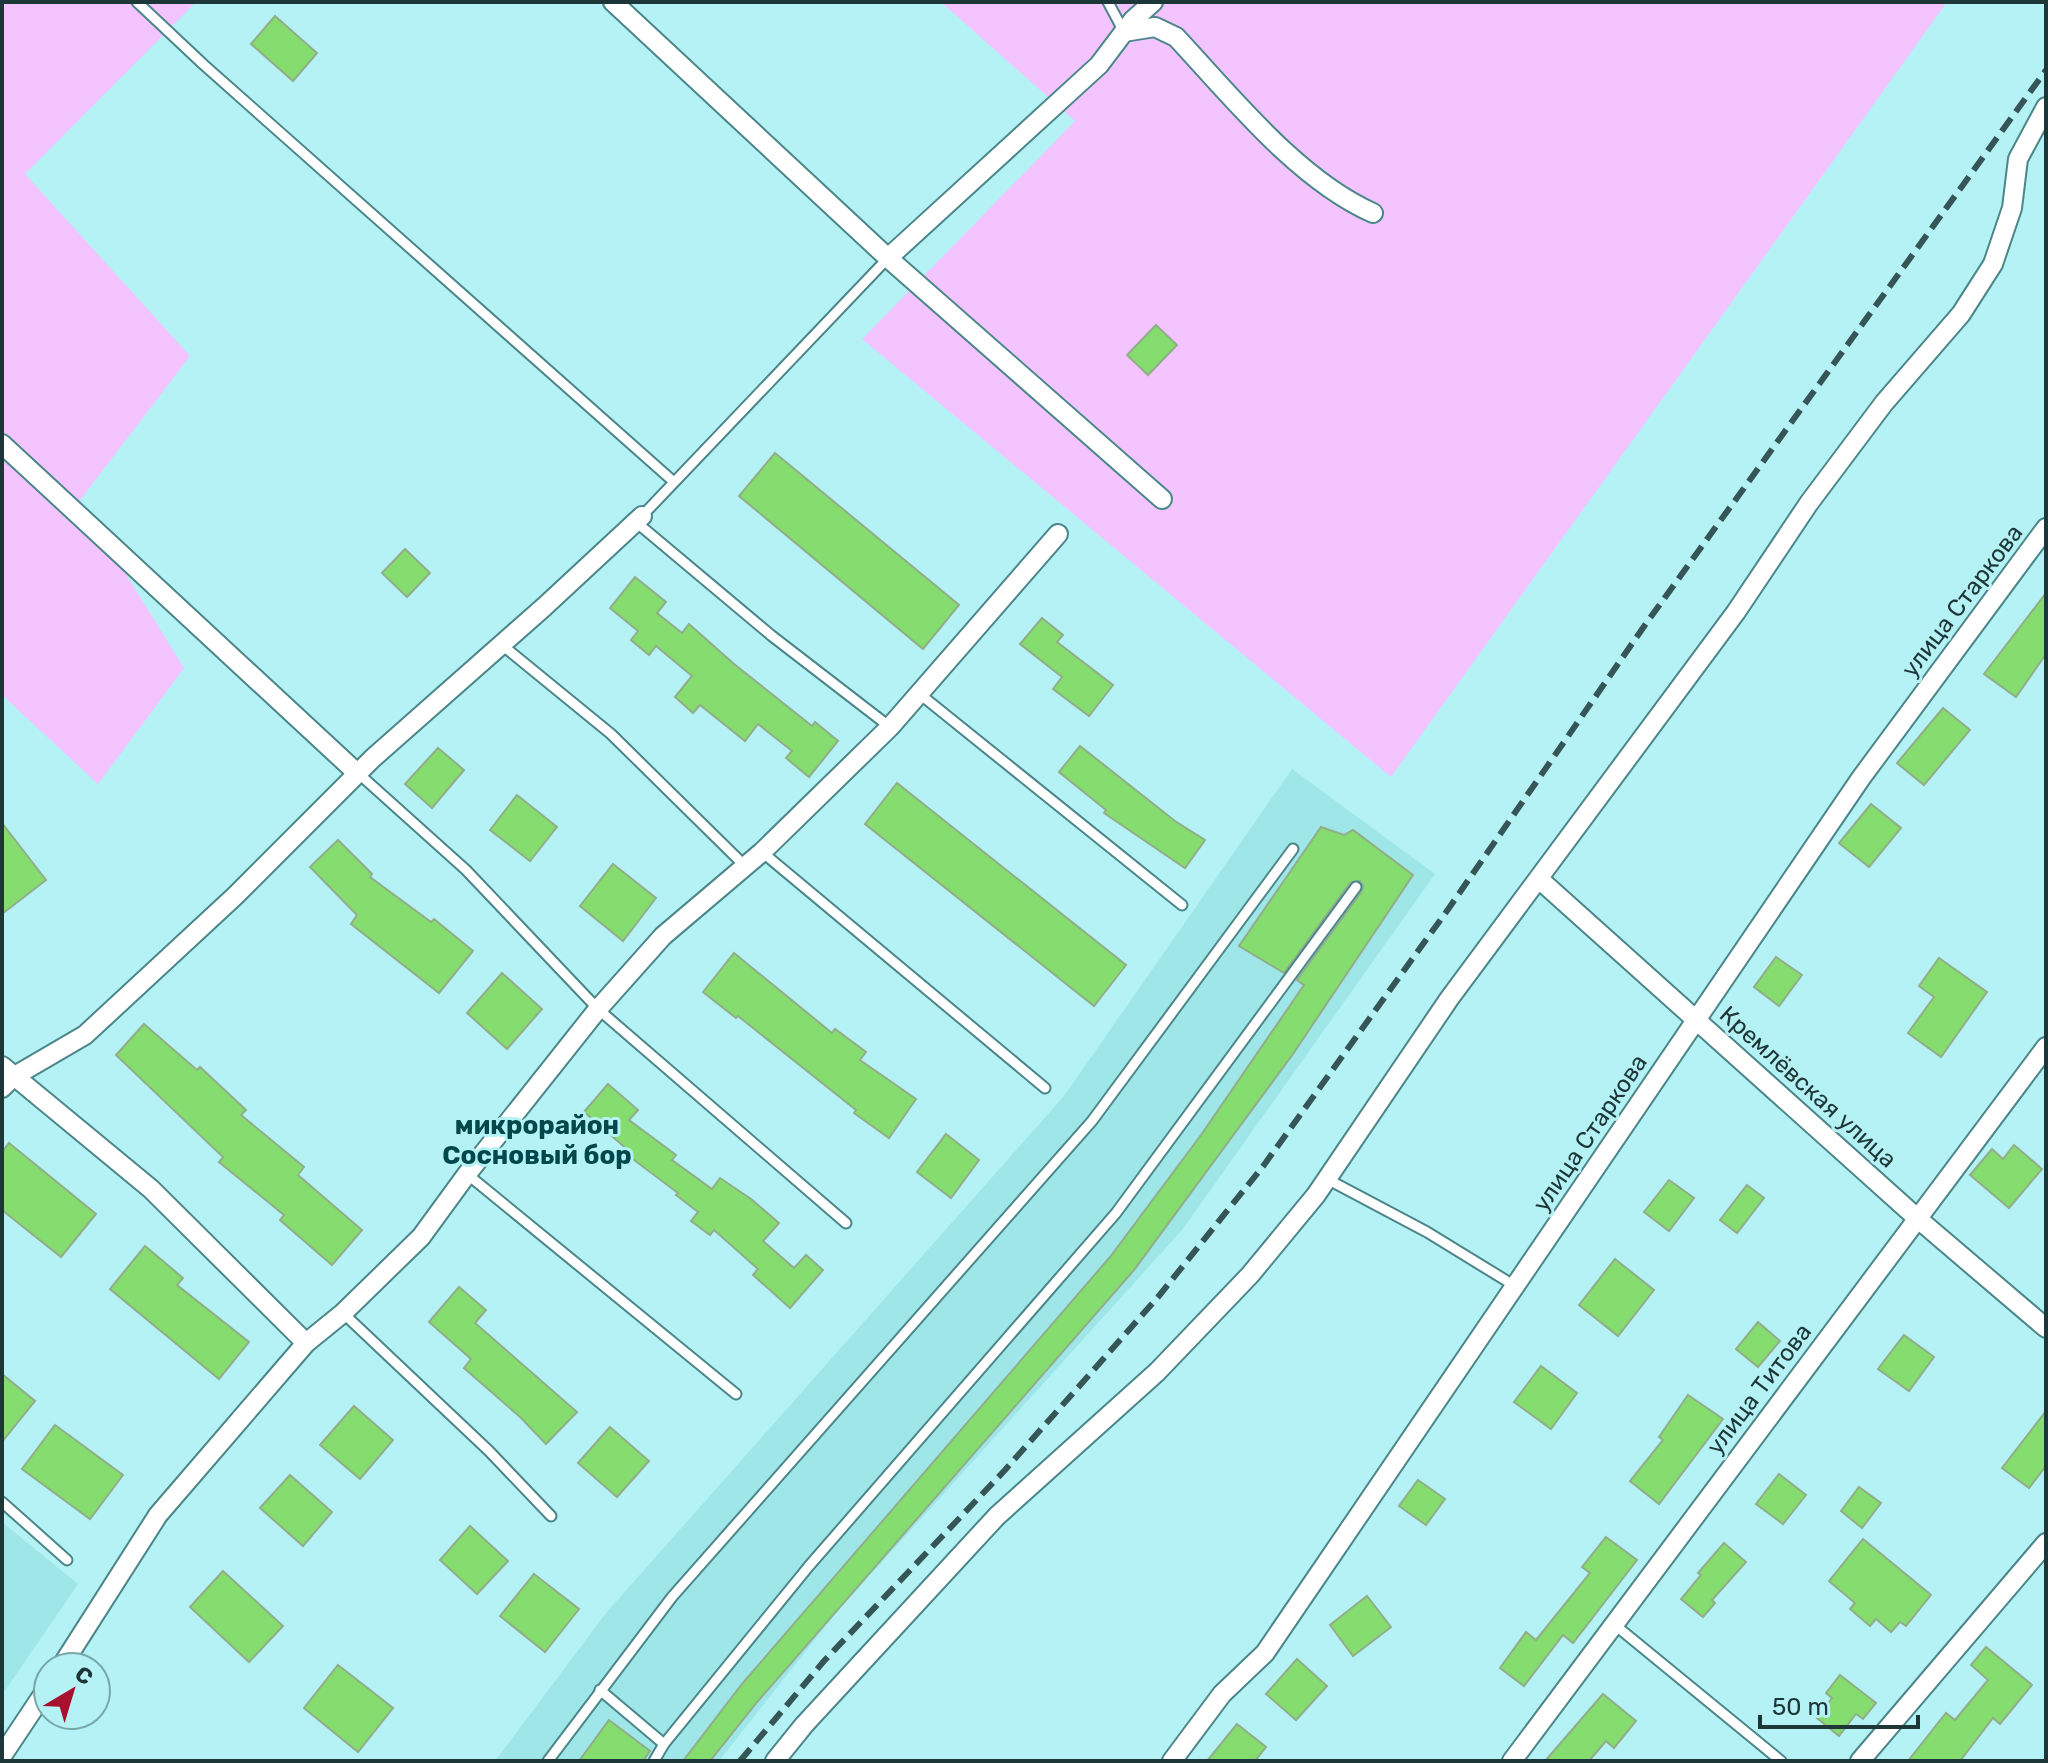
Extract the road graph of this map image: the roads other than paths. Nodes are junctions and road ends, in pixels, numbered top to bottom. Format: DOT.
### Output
graph roads {
  1 [pos="137,2"];
  2 [pos="613,2"];
  3 [pos="1108,2"];
  4 [pos="1153,2"];
  5 [pos="1124,32"];
  6 [pos="2046,107"];
  7 [pos="1373,213"];
  8 [pos="888,258"];
  9 [pos="2,444"];
  10 [pos="674,482"];
  11 [pos="1162,499"];
  12 [pos="639,519"];
  13 [pos="2046,528"];
  14 [pos="1058,534"];
  15 [pos="502,645"];
  16 [pos="921,695"];
  17 [pos="890,727"];
  18 [pos="357,773"];
  19 [pos="1293,849"];
  20 [pos="762,852"];
  21 [pos="745,866"];
  22 [pos="1539,879"];
  23 [pos="1356,887"];
  24 [pos="1182,905"];
  25 [pos="598,1009"];
  26 [pos="1697,1019"];
  27 [pos="2046,1047"];
  28 [pos="6,1077"];
  29 [pos="1045,1088"];
  30 [pos="467,1174"];
  31 [pos="1327,1179"];
  32 [pos="1917,1218"];
  33 [pos="846,1223"];
  34 [pos="1515,1286"];
  35 [pos="343,1313"];
  36 [pos="2046,1328"];
  37 [pos="306,1343"];
  38 [pos="736,1394"];
  39 [pos="2,1502"];
  40 [pos="551,1516"];
  41 [pos="2046,1543"];
  42 [pos="67,1560"];
  43 [pos="1615,1625"];
  44 [pos="71,1651"];
  45 [pos="600,1690"];
  46 [pos="32,1711"];
  47 [pos="664,1744"];
  48 [pos="2,1756"];
  49 [pos="548,1761"];
  50 [pos="654,1761"];
  51 [pos="775,1761"];
  52 [pos="1172,1761"];
  53 [pos="1512,1761"];
  54 [pos="1781,1761"];
  55 [pos="1860,1761"];
  1 -- 10 [label="lane"];
  2 -- 8 [label="street"];
  3 -- 5 [label="lane"];
  4 -- 5 [label="street"];
  5 -- 7 [label="street"];
  5 -- 8 [label="street"];
  6 -- 22 [label="street"];
  8 -- 10 [label="lane"];
  8 -- 11 [label="street"];
  9 -- 18 [label="street"];
  10 -- 12 [label="lane"];
  12 -- 15 [label="street"];
  12 -- 17 [label="lane"];
  13 -- 26 [label="street, улица Старкова"];
  14 -- 16 [label="street"];
  15 -- 18 [label="street"];
  15 -- 21 [label="lane"];
  16 -- 17 [label="street"];
  16 -- 24 [label="lane"];
  17 -- 20 [label="street"];
  18 -- 25 [label="lane"];
  18 -- 28 [label="street"];
  19 -- 45 [label="lane"];
  20 -- 21 [label="street"];
  20 -- 29 [label="lane"];
  21 -- 25 [label="street"];
  22 -- 26 [label="street, Кремлёвская улица"];
  22 -- 31 [label="street"];
  23 -- 47 [label="lane"];
  25 -- 30 [label="street"];
  25 -- 33 [label="lane"];
  26 -- 32 [label="street, Кремлёвская улица"];
  26 -- 34 [label="street, улица Старкова"];
  27 -- 32 [label="street, улица Титова"];
  28 -- 37 [label="street"];
  30 -- 35 [label="street"];
  30 -- 38 [label="lane"];
  31 -- 34 [label="lane"];
  31 -- 51 [label="street"];
  32 -- 36 [label="street, Кремлёвская улица"];
  32 -- 43 [label="street, улица Титова"];
  34 -- 52 [label="street, улица Старкова"];
  35 -- 37 [label="street"];
  35 -- 40 [label="lane"];
  37 -- 44 [label="street"];
  39 -- 42 [label="lane"];
  41 -- 55 [label="street"];
  43 -- 53 [label="street, улица Титова"];
  43 -- 54 [label="lane"];
  45 -- 47 [label="lane"];
  45 -- 49 [label="lane"];
  46 -- 48 [label="street"];
  47 -- 50 [label="lane"];
}
